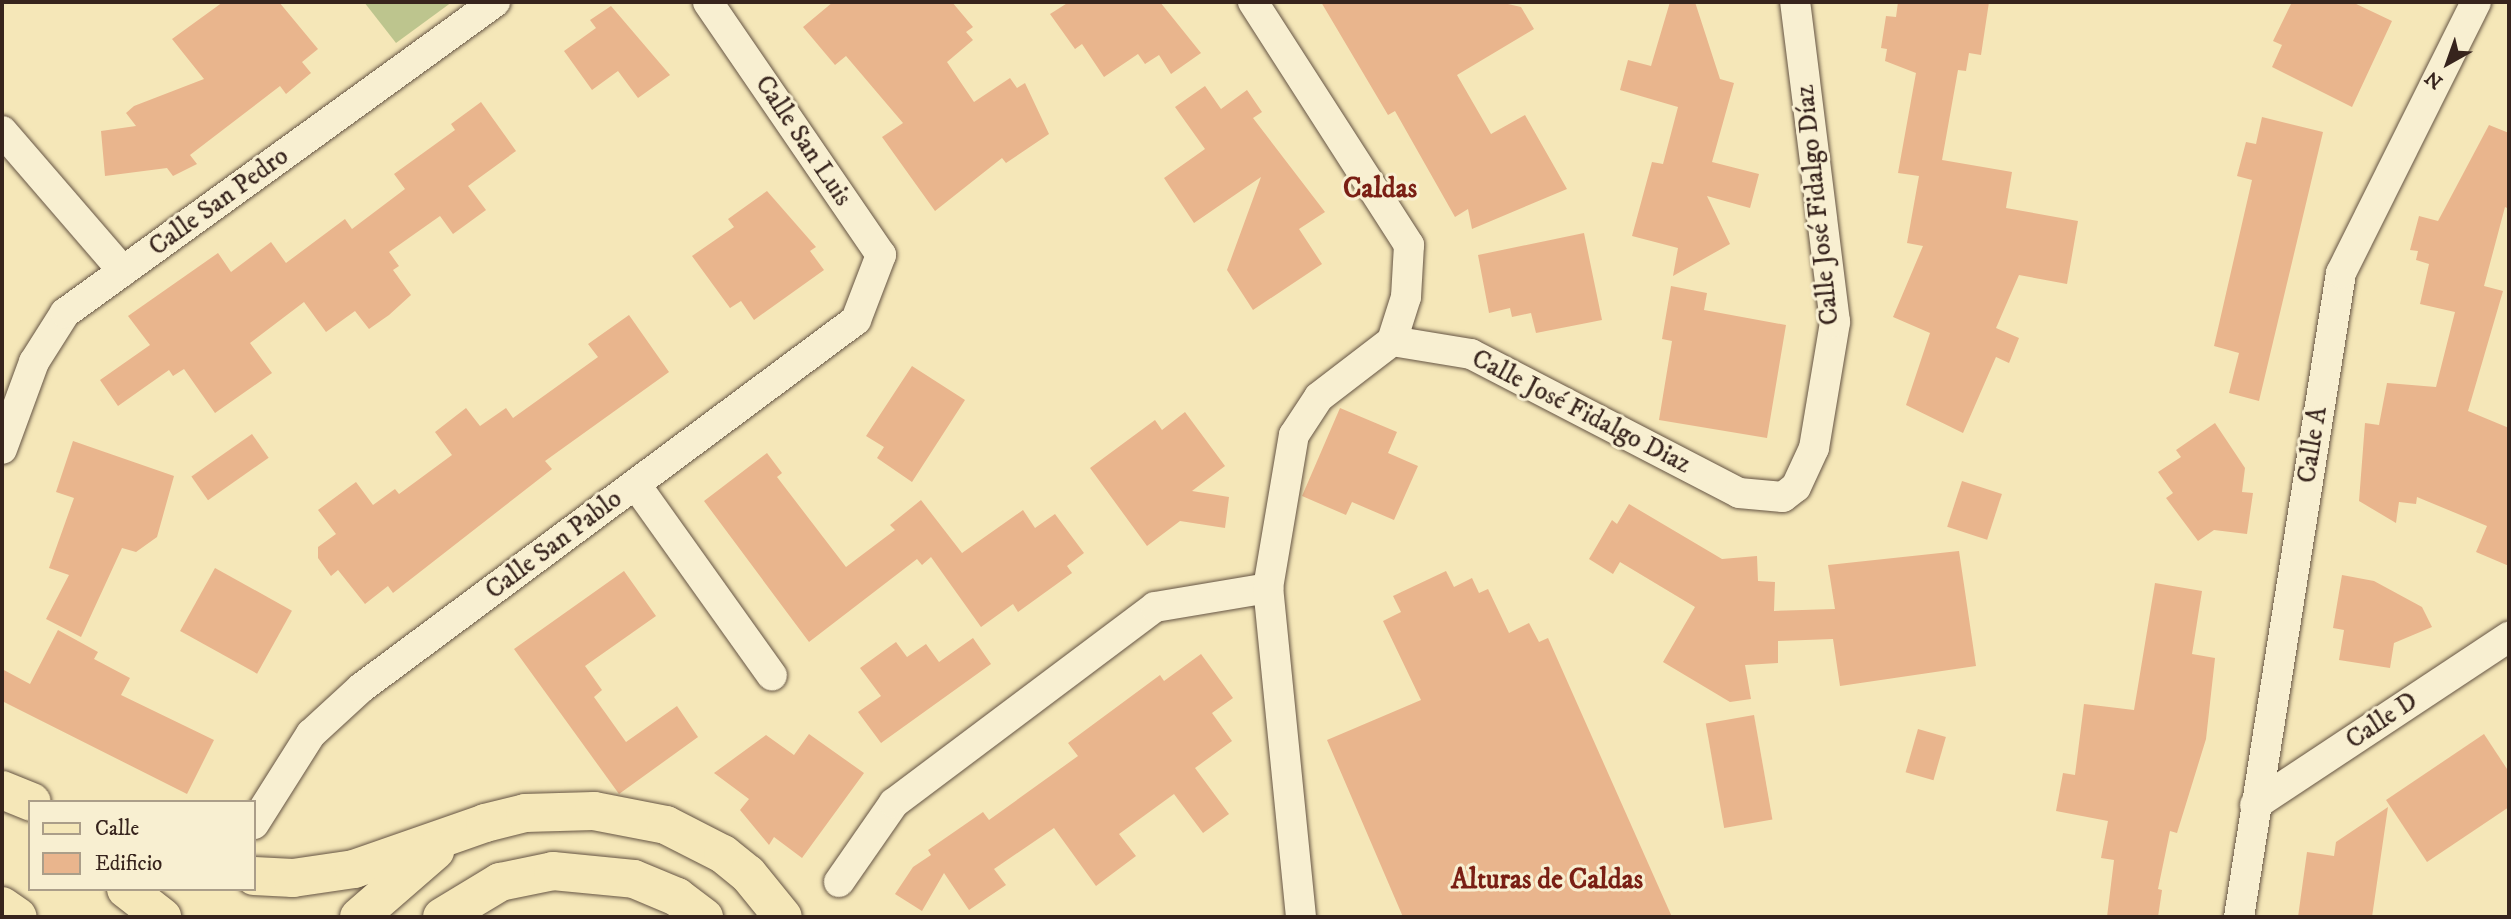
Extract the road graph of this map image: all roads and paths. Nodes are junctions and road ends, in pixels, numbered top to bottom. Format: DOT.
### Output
graph roads {
  1 [pos="495,2"];
  2 [pos="708,2"];
  3 [pos="1253,2"];
  4 [pos="1795,2"];
  5 [pos="2476,2"];
  6 [pos="2,131"];
  7 [pos="122,271"];
  8 [pos="870,284"];
  9 [pos="1392,341"];
  10 [pos="1814,448"];
  11 [pos="2,449"];
  12 [pos="636,485"];
  13 [pos="1268,589"];
  14 [pos="2509,636"];
  15 [pos="772,676"];
  16 [pos="2,791"];
  17 [pos="28,801"];
  18 [pos="2255,805"];
  19 [pos="28,812"];
  20 [pos="256,821"];
  21 [pos="448,836"];
  22 [pos="256,876"];
  23 [pos="839,882"];
  24 [pos="129,891"];
  25 [pos="2,906"];
  26 [pos="18,917"];
  27 [pos="162,917"];
  28 [pos="359,917"];
  29 [pos="442,917"];
  30 [pos="704,917"];
  31 [pos="783,917"];
  32 [pos="1301,917"];
  33 [pos="2239,917"];
  1 -- 7 [label="street, Calle San Pedro"];
  2 -- 8 [label="street, Calle San Luis"];
  3 -- 9 [label="street"];
  4 -- 10 [label="street, Calle José Fidalgo Díaz"];
  5 -- 18 [label="street, Calle A"];
  6 -- 7 [label="street"];
  7 -- 11 [label="street, Calle San Pedro"];
  8 -- 12 [label="street, Calle San Pablo"];
  9 -- 10 [label="street, Calle José Fidalgo Diaz"];
  9 -- 13 [label="street"];
  12 -- 15 [label="street"];
  12 -- 20 [label="street, Calle San Pablo"];
  13 -- 23 [label="street"];
  13 -- 32 [label="street"];
  14 -- 18 [label="street, Calle D"];
  16 -- 17 [label="main road"];
  16 -- 19 [label="main road"];
  18 -- 33 [label="street, Calle A"];
  21 -- 22 [label="main road"];
  21 -- 28 [label="main road"];
  21 -- 31 [label="main road"];
  24 -- 27 [label="main road"];
  25 -- 26 [label="main road"];
  29 -- 30 [label="main road"];
}
